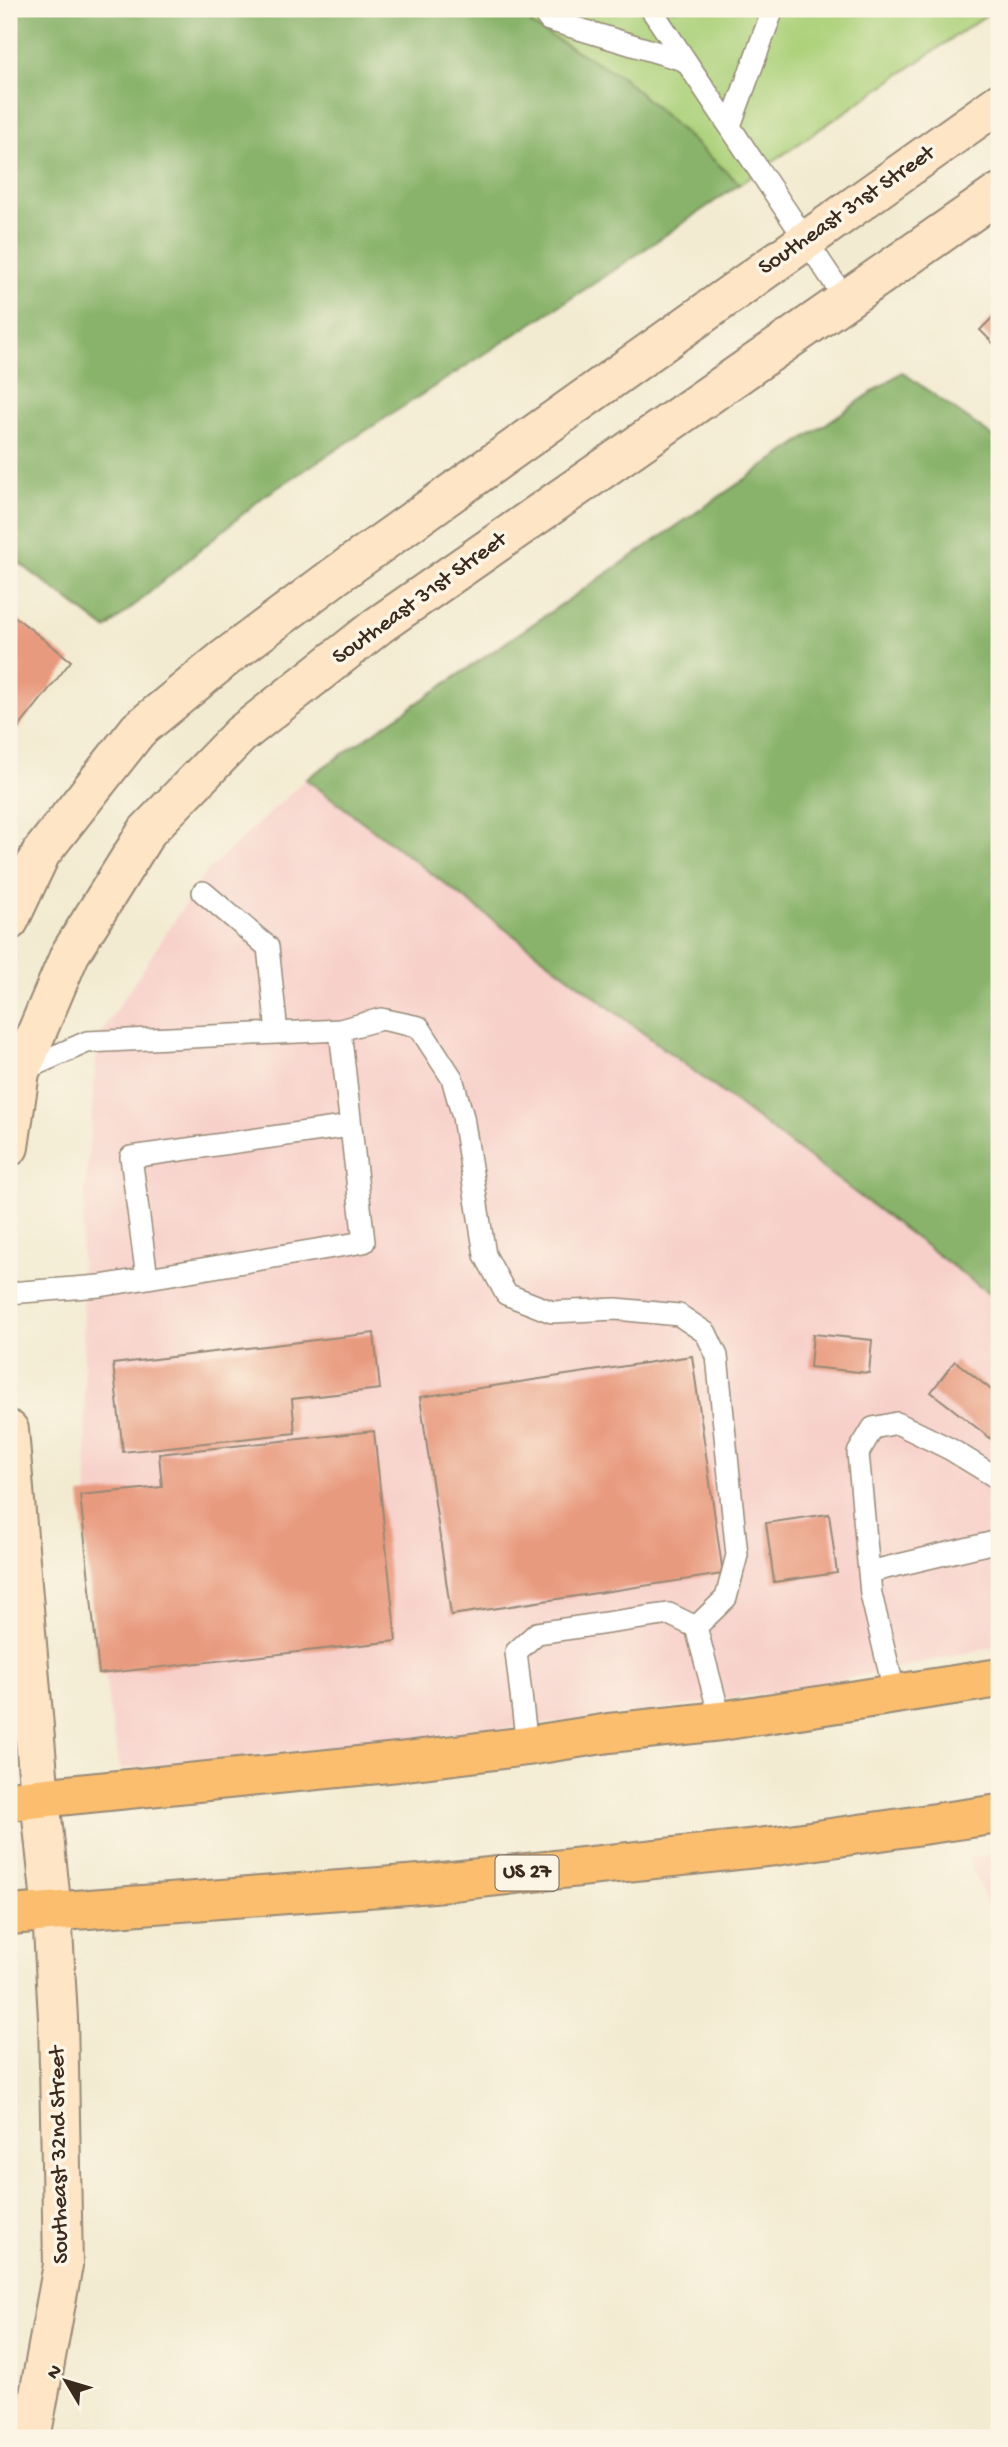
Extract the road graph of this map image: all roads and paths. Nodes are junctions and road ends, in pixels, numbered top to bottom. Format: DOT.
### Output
graph roads {
  1 [pos="541,9"];
  2 [pos="651,9"];
  3 [pos="773,9"];
  4 [pos="686,61"];
  5 [pos="999,103"];
  6 [pos="730,126"];
  7 [pos="999,193"];
  8 [pos="806,240"];
  9 [pos="846,300"];
  10 [pos="202,892"];
  11 [pos="9,921"];
  12 [pos="340,1030"];
  13 [pos="277,1033"];
  14 [pos="20,1072"];
  15 [pos="350,1126"];
  16 [pos="9,1147"];
  17 [pos="147,1278"];
  18 [pos="9,1293"];
  19 [pos="9,1430"];
  20 [pos="999,1479"];
  21 [pos="999,1541"];
  22 [pos="869,1572"];
  23 [pos="696,1627"];
  24 [pos="999,1678"];
  25 [pos="895,1695"];
  26 [pos="721,1721"];
  27 [pos="527,1746"];
  28 [pos="24,1800"];
  29 [pos="999,1814"];
  30 [pos="52,1912"];
  31 [pos="9,1915"];
  32 [pos="31,2438"];
  1 -- 4 [label="lane"];
  2 -- 4 [label="lane"];
  3 -- 6 [label="lane"];
  4 -- 6 [label="lane"];
  5 -- 8 [label="main road, Southeast 31st Street"];
  6 -- 8 [label="lane"];
  7 -- 9 [label="main road, Southeast 31st Street"];
  8 -- 9 [label="lane"];
  8 -- 11 [label="main road, Southeast 31st Street"];
  9 -- 14 [label="main road, Southeast 31st Street"];
  10 -- 13 [label="lane"];
  12 -- 13 [label="lane"];
  12 -- 15 [label="lane"];
  12 -- 23 [label="lane"];
  13 -- 14 [label="lane"];
  14 -- 16 [label="main road, Southeast 31st Street"];
  15 -- 17 [label="lane"];
  15 -- 17 [label="lane"];
  17 -- 18 [label="lane"];
  19 -- 28 [label="main road"];
  20 -- 22 [label="lane"];
  21 -- 22 [label="lane"];
  22 -- 25 [label="lane"];
  23 -- 26 [label="lane"];
  23 -- 27 [label="lane"];
  24 -- 25 [label="highway"];
  25 -- 26 [label="highway"];
  26 -- 27 [label="highway"];
  27 -- 28 [label="highway"];
  28 -- 30 [label="main road"];
  29 -- 30 [label="highway, US 27"];
  30 -- 31 [label="highway, US 27"];
  30 -- 32 [label="main road, Southeast 32nd Street"];
}
